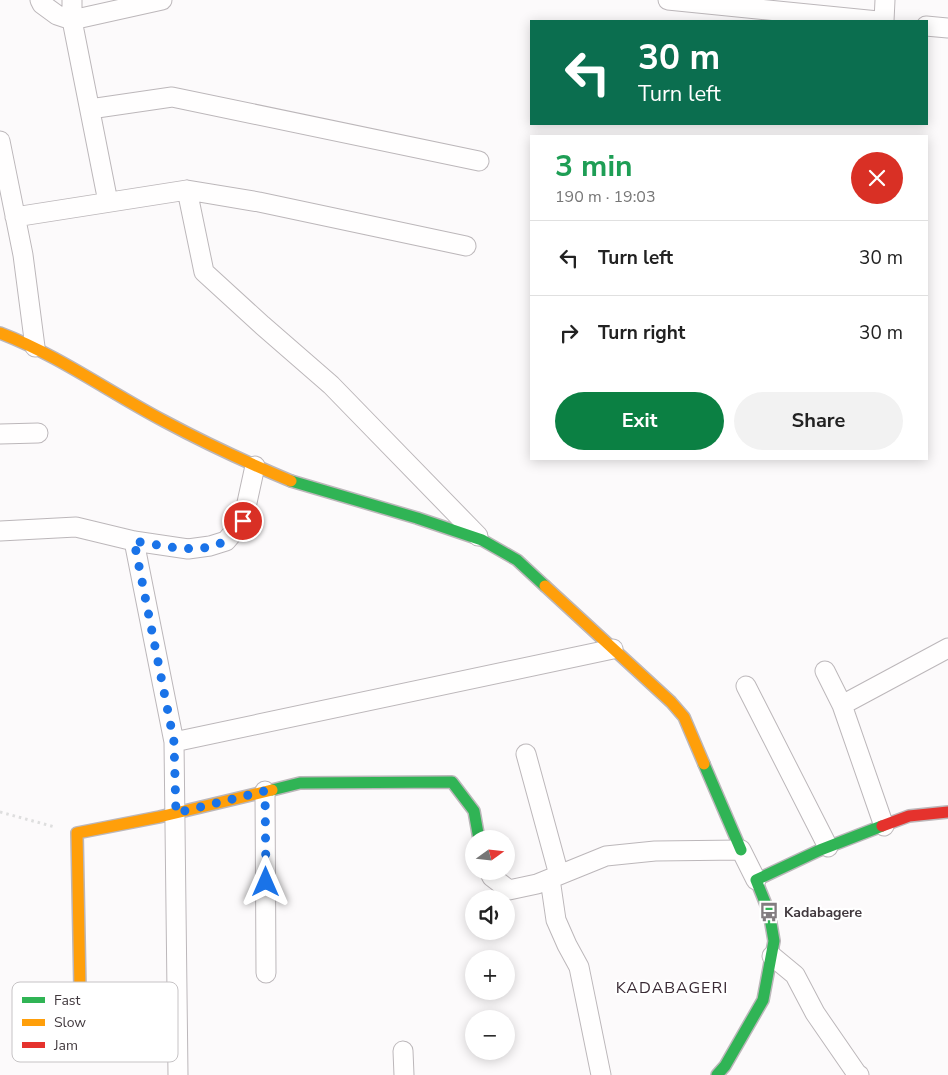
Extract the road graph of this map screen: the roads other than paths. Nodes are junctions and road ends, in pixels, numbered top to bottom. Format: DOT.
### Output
graph roads {
  1 [pos="40,0"];
  2 [pos="72,0"];
  3 [pos="162,0"];
  4 [pos="668,0"];
  5 [pos="885,0"];
  6 [pos="789,6"];
  7 [pos="72,20"];
  8 [pos="872,20"];
  9 [pos="884,20"];
  10 [pos="928,26"];
  11 [pos="948,28"];
  12 [pos="90,109"];
  13 [pos="0,141"];
  14 [pos="479,161"];
  15 [pos="187,190"];
  16 [pos="108,202"];
  17 [pos="15,217"];
  18 [pos="466,246"];
  19 [pos="0,333"];
  20 [pos="35,347"];
  21 [pos="38,433"];
  22 [pos="0,434"];
  23 [pos="255,466"];
  24 [pos="0,531"];
  25 [pos="482,540"];
  26 [pos="134,541"];
  27 [pos="948,648"];
  28 [pos="613,649"];
  29 [pos="825,671"];
  30 [pos="746,686"];
  31 [pos="842,705"];
  32 [pos="174,742"];
  33 [pos="526,754"];
  34 [pos="265,791"];
  35 [pos="948,812"];
  36 [pos="176,813"];
  37 [pos="884,826"];
  38 [pos="477,830"];
  39 [pos="828,847"];
  40 [pos="741,850"];
  41 [pos="555,877"];
  42 [pos="496,880"];
  43 [pos="756,880"];
  44 [pos="772,956"];
  45 [pos="266,973"];
  46 [pos="80,982"];
  47 [pos="177,982"];
  48 [pos="403,1052"];
  49 [pos="178,1062"];
  50 [pos="178,1075"];
  51 [pos="404,1075"];
  52 [pos="601,1075"];
  53 [pos="717,1075"];
  54 [pos="859,1075"];
  1 -- 7 [label="street"];
  2 -- 7 [label="street"];
  3 -- 7 [label="street"];
  4 -- 6 [label="street"];
  5 -- 9 [label="street"];
  6 -- 8 [label="street"];
  7 -- 12 [label="street"];
  10 -- 11 [label="street"];
  12 -- 14 [label="street"];
  12 -- 16 [label="street"];
  13 -- 17 [label="street"];
  15 -- 16 [label="street"];
  15 -- 18 [label="street"];
  15 -- 25 [label="street"];
  16 -- 17 [label="street"];
  17 -- 20 [label="street"];
  19 -- 20 [label="street"];
  20 -- 23 [label="street"];
  21 -- 22 [label="street"];
  23 -- 25 [label="street"];
  23 -- 26 [label="street"];
  24 -- 26 [label="street"];
  25 -- 28 [label="street"];
  26 -- 32 [label="street"];
  27 -- 31 [label="street"];
  28 -- 32 [label="street"];
  28 -- 40 [label="street"];
  29 -- 31 [label="street"];
  30 -- 39 [label="street"];
  31 -- 37 [label="street"];
  32 -- 36 [label="street"];
  33 -- 41 [label="street"];
  34 -- 36 [label="street"];
  34 -- 38 [label="street"];
  34 -- 45 [label="street"];
  35 -- 37 [label="street"];
  36 -- 46 [label="street"];
  36 -- 47 [label="street"];
  37 -- 39 [label="street"];
  39 -- 43 [label="street"];
  40 -- 41 [label="street"];
  40 -- 43 [label="street"];
  41 -- 42 [label="street"];
  41 -- 52 [label="street"];
  43 -- 44 [label="street"];
  44 -- 53 [label="street"];
  44 -- 54 [label="street"];
  48 -- 51 [label="street"];
  49 -- 50 [label="street"];
}
